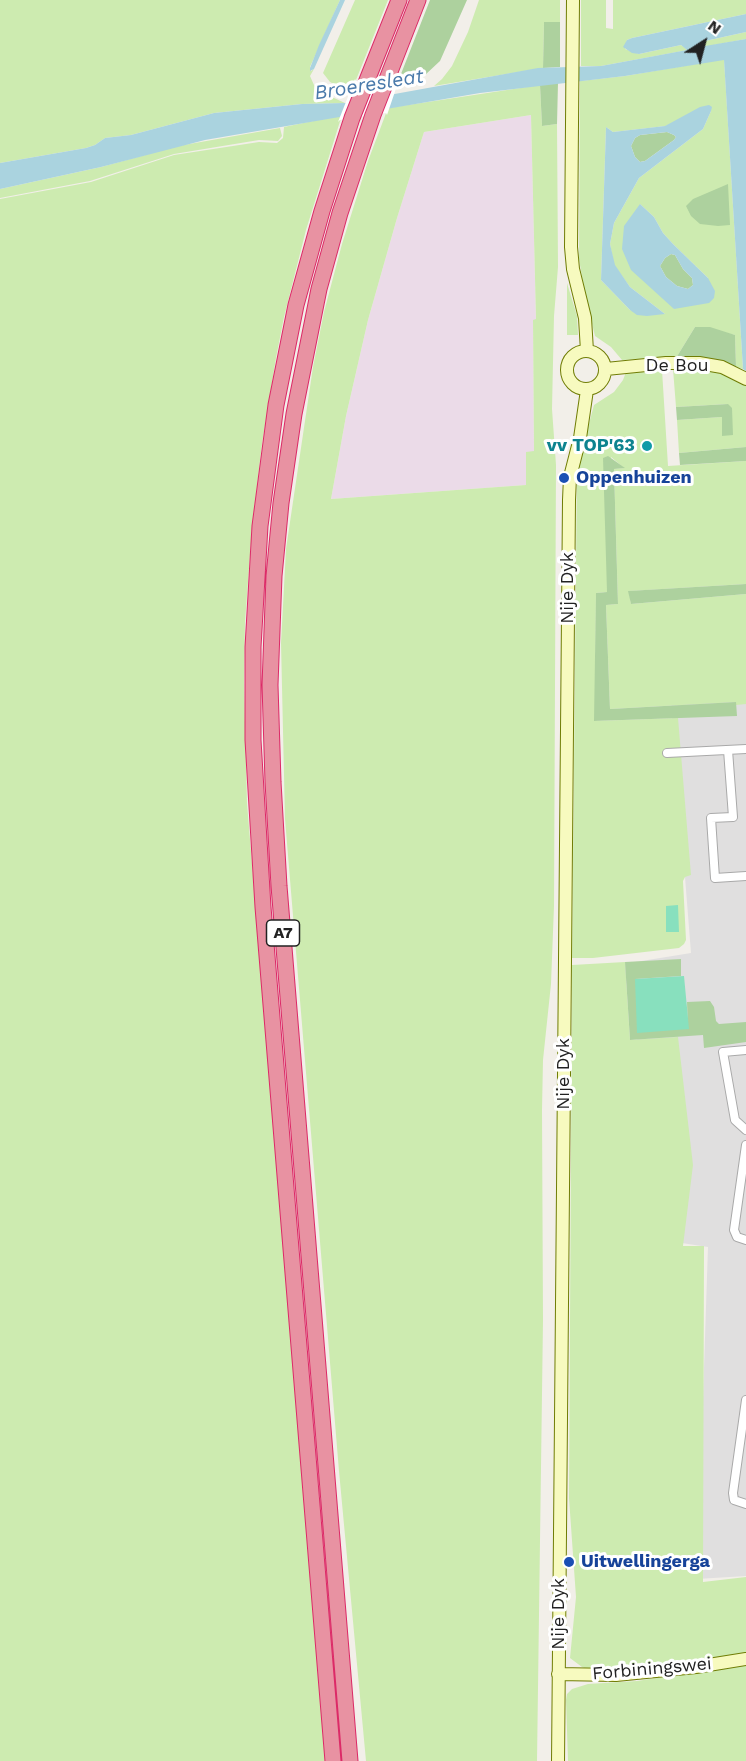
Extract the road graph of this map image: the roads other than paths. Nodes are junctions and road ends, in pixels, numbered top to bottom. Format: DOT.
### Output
graph roads {
  1 [pos="399,0"];
  2 [pos="418,0"];
  3 [pos="573,0"];
  4 [pos="587,351"];
  5 [pos="606,369"];
  6 [pos="746,379"];
  7 [pos="587,390"];
  8 [pos="746,749"];
  9 [pos="728,750"];
  10 [pos="667,753"];
  11 [pos="746,876"];
  12 [pos="746,1050"];
  13 [pos="746,1130"];
  14 [pos="746,1146"];
  15 [pos="746,1240"];
  16 [pos="746,1400"];
  17 [pos="746,1504"];
  18 [pos="746,1659"];
  19 [pos="558,1674"];
  20 [pos="333,1761"];
  21 [pos="350,1761"];
  22 [pos="558,1761"];
  1 -- 20 [label="highway, A7"];
  2 -- 21 [label="highway, A7"];
  3 -- 4 [label="street"];
  4 -- 5 [label="street"];
  4 -- 7 [label="street"];
  5 -- 6 [label="street, De Bou"];
  5 -- 7 [label="street"];
  7 -- 19 [label="street, Nije Dyk"];
  8 -- 9 [label="street"];
  9 -- 10 [label="street"];
  9 -- 11 [label="street"];
  12 -- 13 [label="street"];
  14 -- 15 [label="street"];
  16 -- 17 [label="street"];
  18 -- 19 [label="street, Forbiningswei"];
  19 -- 22 [label="street, Nije Dyk"];
}
